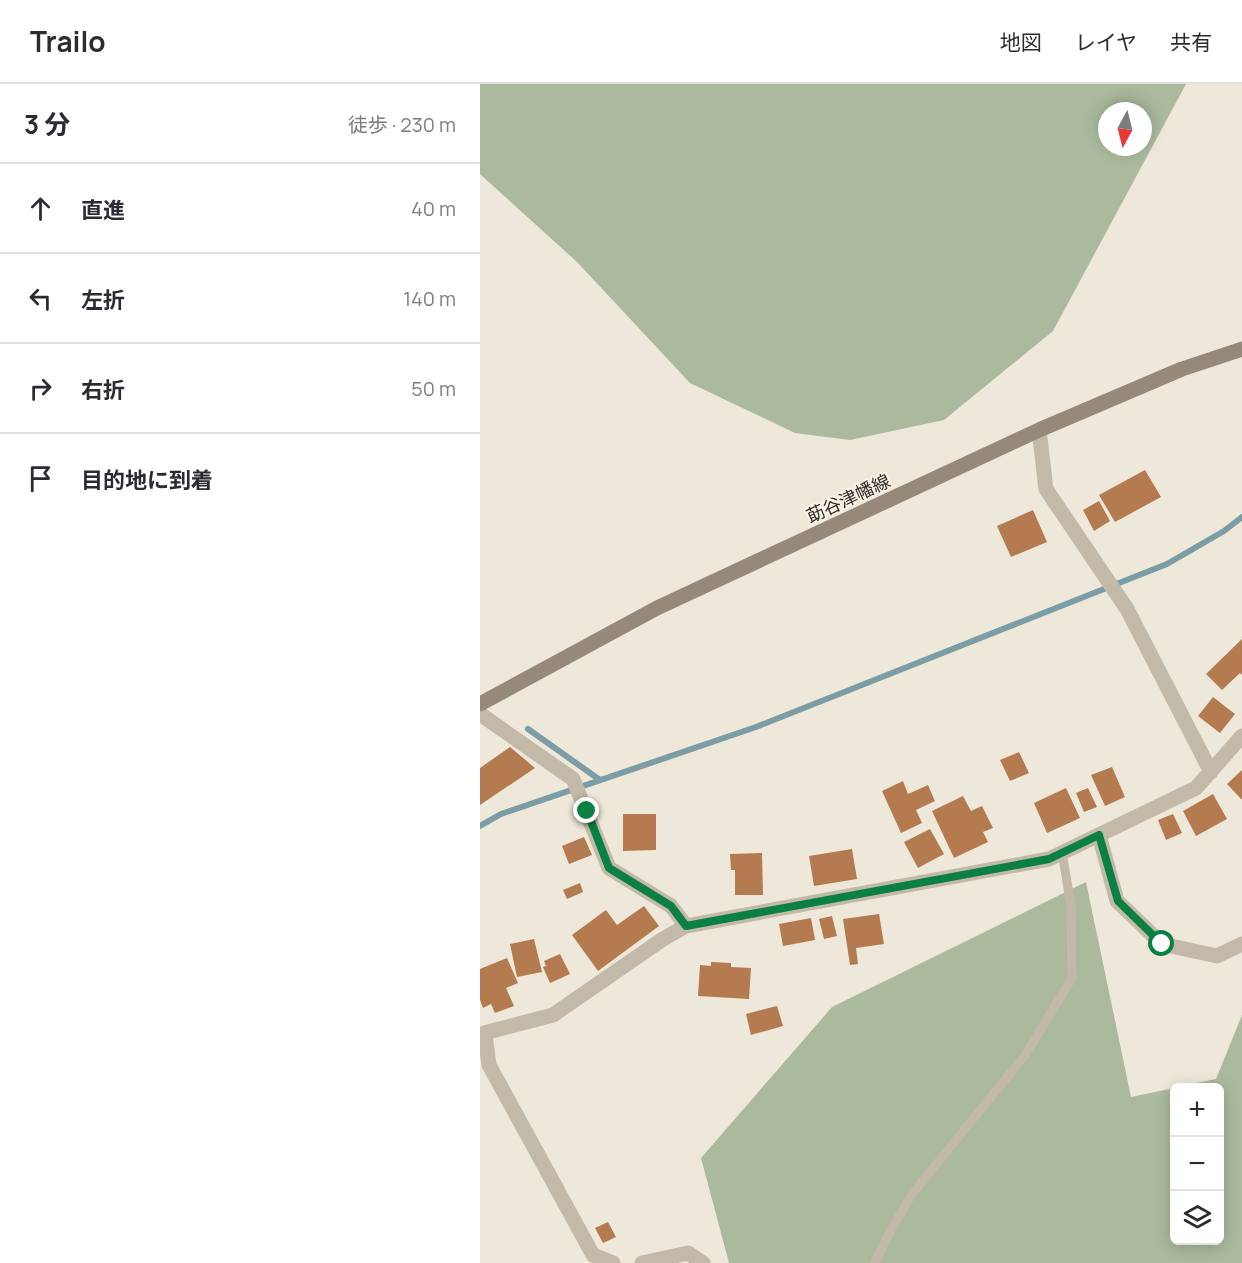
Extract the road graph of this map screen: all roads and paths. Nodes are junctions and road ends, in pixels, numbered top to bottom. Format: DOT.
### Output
graph roads {
  1 [pos="1242,349"];
  2 [pos="1039,430"];
  3 [pos="480,704"];
  4 [pos="480,714"];
  5 [pos="1242,736"];
  6 [pos="1211,772"];
  7 [pos="1099,835"];
  8 [pos="1062,852"];
  9 [pos="686,926"];
  10 [pos="1242,944"];
  11 [pos="482,1034"];
  12 [pos="613,1263"];
  13 [pos="642,1263"];
  14 [pos="703,1263"];
  15 [pos="875,1263"];
  1 -- 2 [label="main road, 莇谷津幡線"];
  2 -- 3 [label="main road, 莇谷津幡線"];
  2 -- 6 [label="street"];
  4 -- 9 [label="street"];
  5 -- 6 [label="street"];
  6 -- 7 [label="street"];
  7 -- 8 [label="street"];
  7 -- 10 [label="street"];
  8 -- 9 [label="street"];
  8 -- 15 [label="lane"];
  9 -- 11 [label="street"];
  11 -- 12 [label="street"];
  13 -- 14 [label="street"];
}
